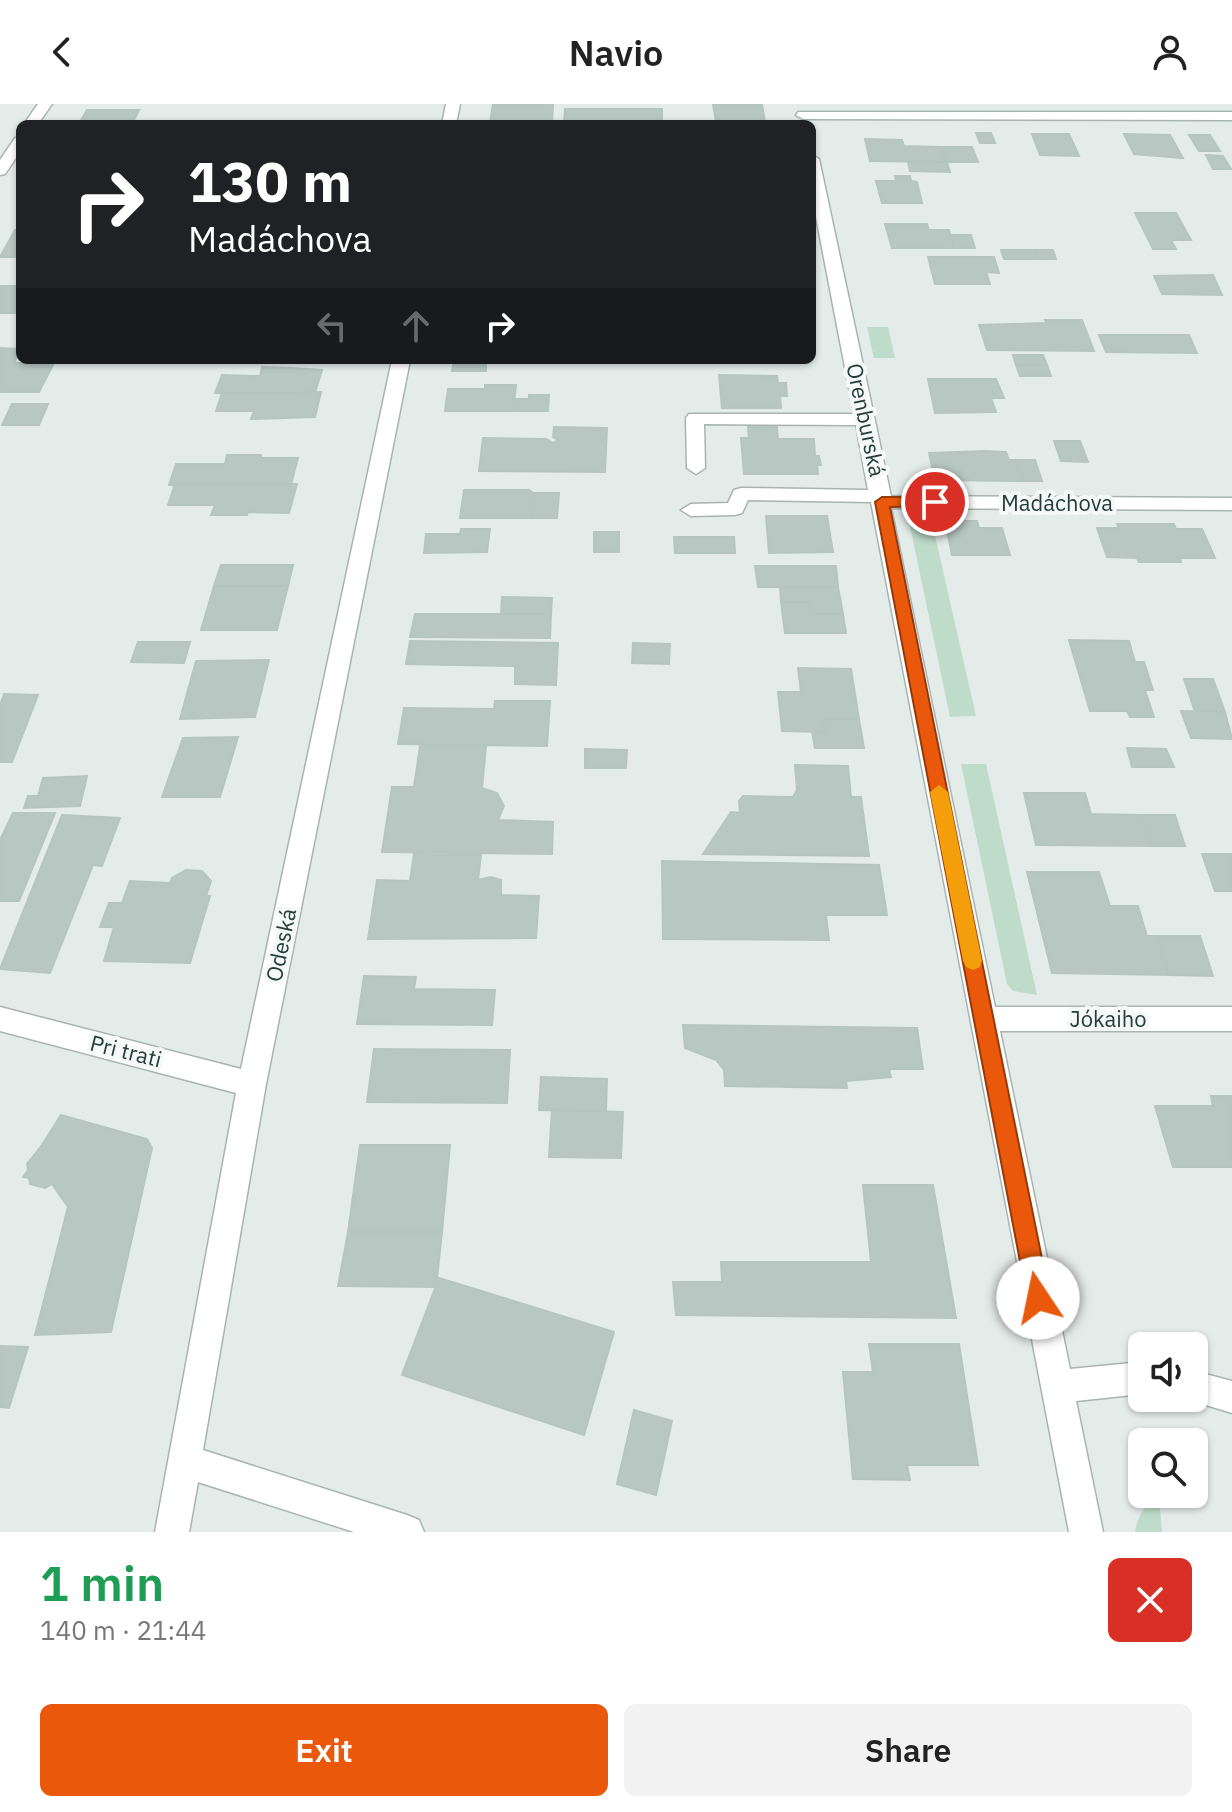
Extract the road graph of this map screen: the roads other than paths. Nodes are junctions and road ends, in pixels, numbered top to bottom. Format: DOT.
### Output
graph roads {
  1 [pos="803,114"];
  2 [pos="1232,116"];
  3 [pos="16,147"];
  4 [pos="0,171"];
  5 [pos="816,178"];
  6 [pos="400,364"];
  7 [pos="866,420"];
  8 [pos="696,468"];
  9 [pos="882,499"];
  10 [pos="1232,504"];
  11 [pos="691,510"];
  12 [pos="0,1019"];
  13 [pos="984,1019"];
  14 [pos="1232,1019"];
  15 [pos="252,1084"];
  16 [pos="1128,1379"];
  17 [pos="1056,1387"];
  18 [pos="1208,1391"];
  19 [pos="1232,1397"];
  20 [pos="183,1460"];
  21 [pos="172,1532"];
  22 [pos="407,1532"];
  23 [pos="1086,1532"];
  1 -- 2 [label="street"];
  3 -- 4 [label="street"];
  5 -- 7 [label="street, Orenburská"];
  6 -- 15 [label="street, Odeská"];
  7 -- 8 [label="street"];
  7 -- 9 [label="street, Orenburská"];
  9 -- 10 [label="street, Madáchova"];
  9 -- 11 [label="street, Madáchova"];
  9 -- 13 [label="street, Orenburská"];
  12 -- 15 [label="street, Pri trati"];
  13 -- 14 [label="street, Jókaiho"];
  13 -- 17 [label="street, Orenburská"];
  15 -- 20 [label="street, Odeská"];
  16 -- 17 [label="street"];
  17 -- 23 [label="street, Orenburská"];
  18 -- 19 [label="street"];
  20 -- 21 [label="street, Odeská"];
  20 -- 22 [label="street"];
}
